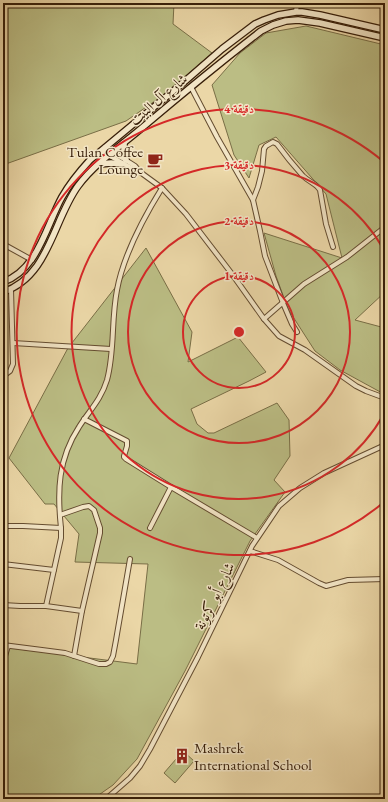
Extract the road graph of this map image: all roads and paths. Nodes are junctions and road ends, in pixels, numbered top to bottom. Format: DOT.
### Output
graph roads {
  1 [pos="297,3"];
  2 [pos="296,12"];
  3 [pos="385,30"];
  4 [pos="385,38"];
  5 [pos="191,87"];
  6 [pos="124,143"];
  7 [pos="103,149"];
  8 [pos="111,154"];
  9 [pos="124,162"];
  10 [pos="99,164"];
  11 [pos="162,188"];
  12 [pos="253,200"];
  13 [pos="385,227"];
  14 [pos="3,244"];
  15 [pos="333,247"];
  16 [pos="32,260"];
  17 [pos="3,282"];
  18 [pos="12,289"];
  19 [pos="3,292"];
  20 [pos="283,303"];
  21 [pos="264,319"];
  22 [pos="297,332"];
  23 [pos="13,343"];
  24 [pos="112,349"];
  25 [pos="3,374"];
  26 [pos="385,398"];
  27 [pos="84,419"];
  28 [pos="385,445"];
  29 [pos="171,487"];
  30 [pos="60,515"];
  31 [pos="3,526"];
  32 [pos="61,528"];
  33 [pos="150,528"];
  34 [pos="257,538"];
  35 [pos="250,551"];
  36 [pos="130,560"];
  37 [pos="3,564"];
  38 [pos="54,570"];
  39 [pos="385,579"];
  40 [pos="3,605"];
  41 [pos="46,606"];
  42 [pos="82,611"];
  43 [pos="5,646"];
  44 [pos="74,656"];
  45 [pos="3,663"];
  46 [pos="106,799"];
  1 -- 2 [label="street"];
  2 -- 3 [label="street, شارع آل البيت"];
  2 -- 7 [label="street, شارع آل البيت"];
  4 -- 5 [label="street, شارع آل البيت"];
  5 -- 6 [label="street, شارع آل البيت"];
  5 -- 12 [label="street"];
  6 -- 8 [label="street, شارع آل البيت"];
  6 -- 9 [label="street"];
  7 -- 8 [label="street"];
  7 -- 16 [label="street, شارع آل البيت"];
  8 -- 9 [label="street"];
  8 -- 10 [label="street, شارع آل البيت"];
  9 -- 10 [label="street"];
  9 -- 11 [label="street"];
  10 -- 18 [label="street, شارع آل البيت"];
  11 -- 21 [label="street"];
  11 -- 24 [label="street"];
  12 -- 15 [label="street"];
  12 -- 20 [label="street"];
  13 -- 20 [label="street"];
  14 -- 16 [label="street"];
  16 -- 17 [label="street, شارع آل البيت"];
  18 -- 19 [label="street, شارع آل البيت"];
  18 -- 23 [label="street"];
  20 -- 21 [label="street"];
  20 -- 22 [label="street"];
  21 -- 26 [label="street"];
  23 -- 24 [label="street"];
  23 -- 25 [label="street"];
  24 -- 27 [label="street"];
  27 -- 29 [label="street"];
  27 -- 30 [label="street"];
  28 -- 34 [label="street, شارع أبو كرتونة"];
  29 -- 33 [label="street"];
  29 -- 34 [label="street"];
  30 -- 32 [label="street"];
  30 -- 42 [label="street"];
  31 -- 32 [label="street"];
  32 -- 38 [label="street"];
  34 -- 35 [label="street, شارع أبو كرتونة"];
  35 -- 39 [label="street"];
  35 -- 46 [label="street, شارع أبو كرتونة"];
  36 -- 44 [label="street"];
  37 -- 38 [label="street"];
  38 -- 41 [label="street"];
  40 -- 41 [label="street"];
  41 -- 42 [label="street"];
  42 -- 44 [label="street"];
  43 -- 44 [label="street"];
  43 -- 45 [label="street"];
}
